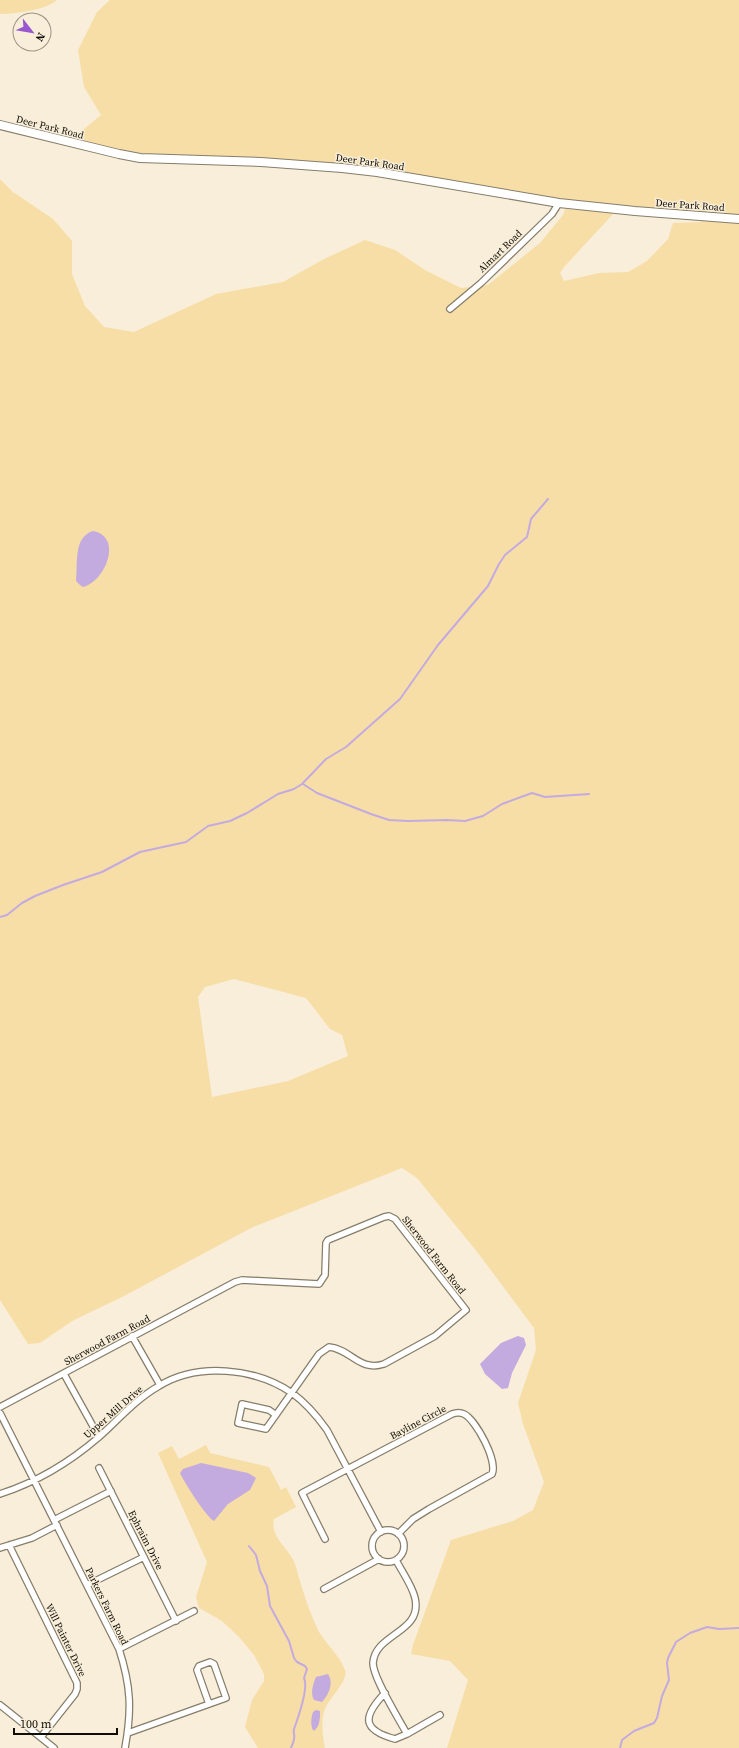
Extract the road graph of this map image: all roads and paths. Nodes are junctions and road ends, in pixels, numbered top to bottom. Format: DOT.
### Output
graph roads {
  1 [pos="0,125"];
  2 [pos="560,203"];
  3 [pos="739,219"];
  4 [pos="450,309"];
  5 [pos="132,1336"];
  6 [pos="64,1374"];
  7 [pos="160,1385"];
  8 [pos="292,1393"];
  9 [pos="0,1407"];
  10 [pos="0,1413"];
  11 [pos="276,1415"];
  12 [pos="99,1436"];
  13 [pos="99,1468"];
  14 [pos="348,1469"];
  15 [pos="34,1480"];
  16 [pos="111,1491"];
  17 [pos="0,1494"];
  18 [pos="55,1523"];
  19 [pos="381,1532"];
  20 [pos="398,1534"];
  21 [pos="325,1539"];
  22 [pos="9,1545"];
  23 [pos="0,1548"];
  24 [pos="144,1556"];
  25 [pos="379,1559"];
  26 [pos="396,1560"];
  27 [pos="86,1585"];
  28 [pos="324,1589"];
  29 [pos="194,1611"];
  30 [pos="176,1621"];
  31 [pos="119,1649"];
  32 [pos="385,1694"];
  33 [pos="209,1704"];
  34 [pos="0,1705"];
  35 [pos="440,1716"];
  36 [pos="128,1733"];
  37 [pos="408,1734"];
  38 [pos="40,1737"];
  39 [pos="54,1748"];
  40 [pos="125,1748"];
  1 -- 2 [label="street, Deer Park Road"];
  2 -- 3 [label="street, Deer Park Road"];
  2 -- 4 [label="street, Almart Road"];
  5 -- 6 [label="street, Sherwood Farm Road"];
  5 -- 7 [label="street"];
  5 -- 8 [label="street, Sherwood Farm Road"];
  6 -- 9 [label="street, Sherwood Farm Road"];
  6 -- 12 [label="street"];
  7 -- 8 [label="street, Upper Mill Drive"];
  7 -- 12 [label="street, Upper Mill Drive"];
  8 -- 11 [label="street"];
  8 -- 14 [label="street, Upper Mill Drive"];
  10 -- 15 [label="street, Parkers Farm Road"];
  11 -- 11 [label="street"];
  12 -- 15 [label="street, Upper Mill Drive"];
  13 -- 16 [label="street, Ephraim Drive"];
  14 -- 19 [label="street, Upper Mill Drive"];
  14 -- 20 [label="street, Bayline Circle"];
  14 -- 21 [label="street"];
  15 -- 17 [label="street, Upper Mill Drive"];
  15 -- 18 [label="street, Parkers Farm Road"];
  16 -- 18 [label="street"];
  16 -- 24 [label="street, Ephraim Drive"];
  18 -- 22 [label="street"];
  18 -- 27 [label="street, Parkers Farm Road"];
  19 -- 20 [label="street"];
  19 -- 25 [label="street"];
  20 -- 26 [label="street"];
  22 -- 23 [label="street"];
  22 -- 38 [label="street, Will Painter Drive"];
  24 -- 27 [label="street"];
  24 -- 30 [label="street, Ephraim Drive"];
  25 -- 26 [label="street"];
  25 -- 28 [label="street"];
  26 -- 32 [label="street"];
  27 -- 31 [label="street, Parkers Farm Road"];
  29 -- 30 [label="street"];
  30 -- 31 [label="street"];
  31 -- 36 [label="street, Parkers Farm Road"];
  32 -- 37 [label="street"];
  32 -- 37 [label="street"];
  33 -- 33 [label="street"];
  33 -- 36 [label="street"];
  34 -- 38 [label="street"];
  35 -- 37 [label="street"];
  36 -- 40 [label="street, Parkers Farm Road"];
  38 -- 39 [label="street"];
}
